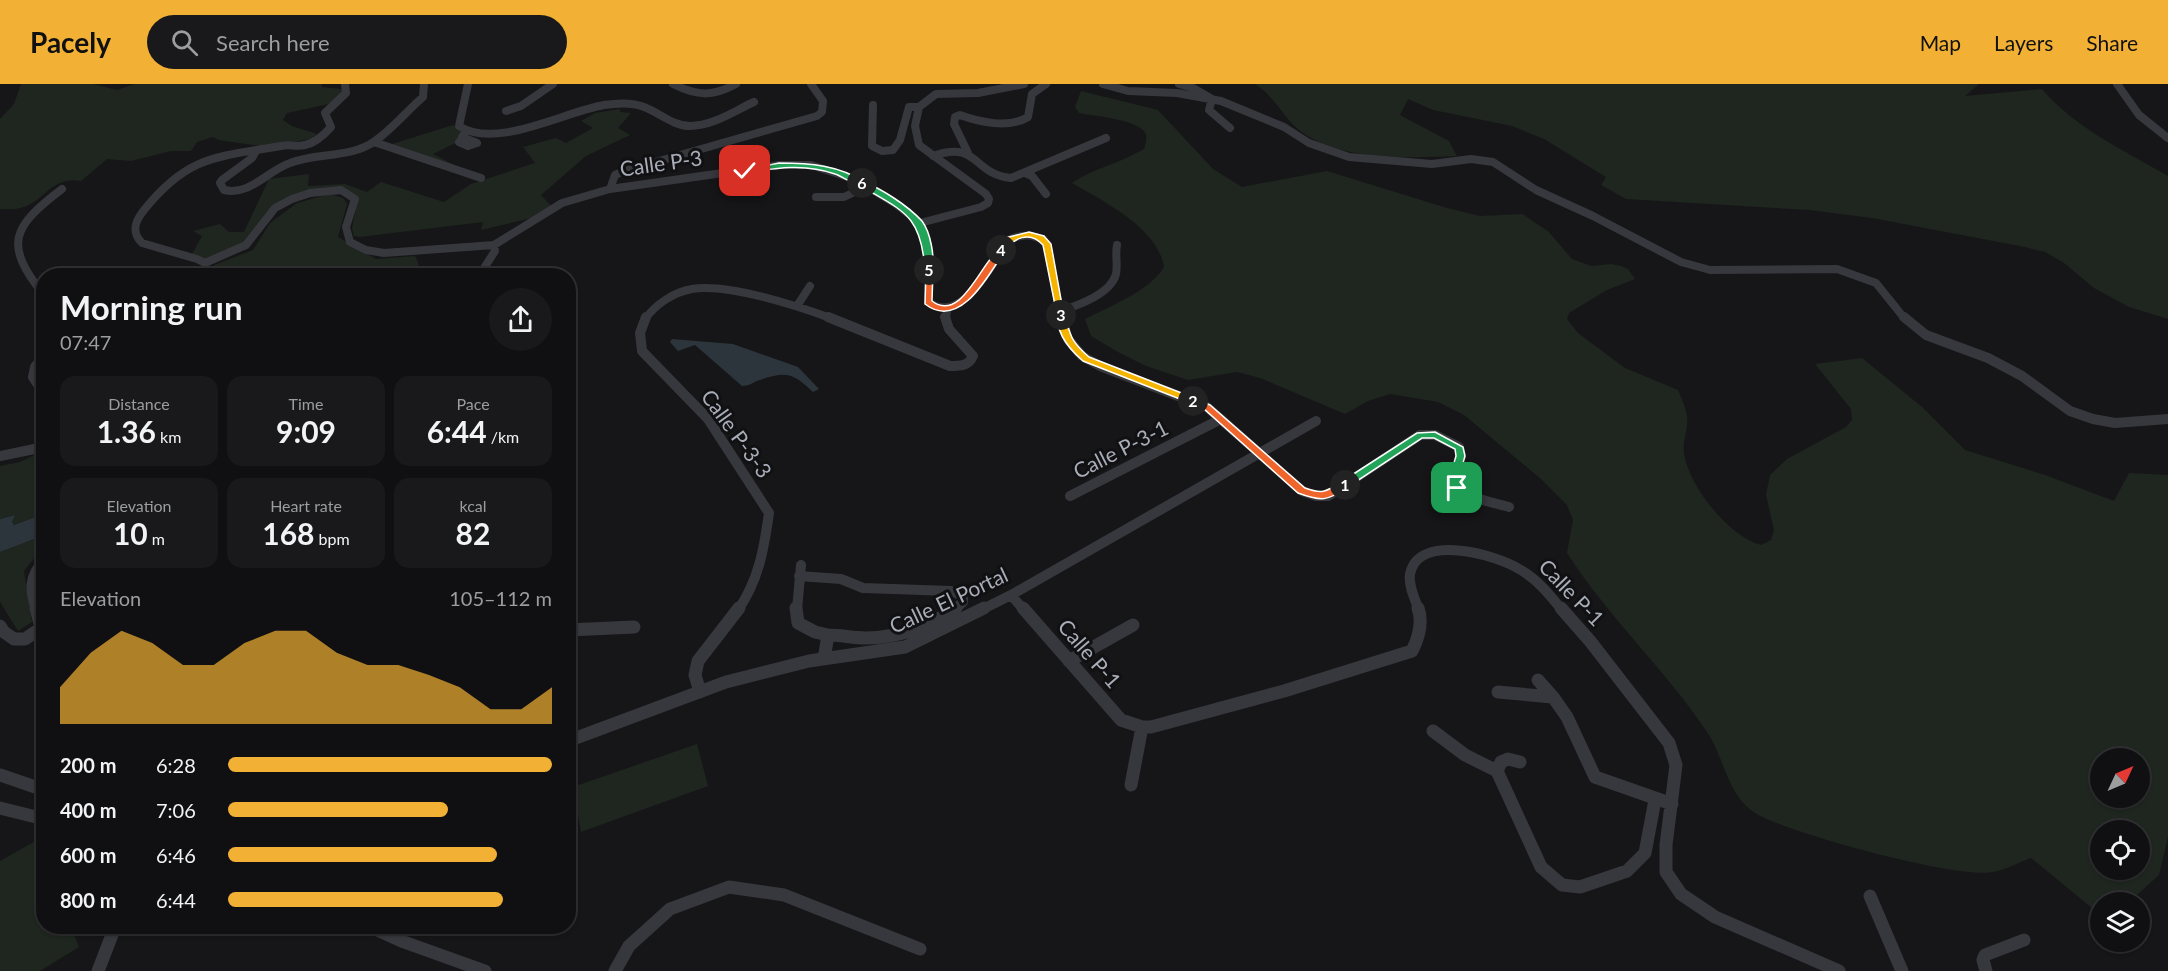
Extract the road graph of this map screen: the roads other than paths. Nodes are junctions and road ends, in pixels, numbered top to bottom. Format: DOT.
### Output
graph roads {
  1 [pos="345,84"];
  2 [pos="424,84"];
  3 [pos="468,84"];
  4 [pos="553,84"];
  5 [pos="674,84"];
  6 [pos="736,84"];
  7 [pos="811,84"];
  8 [pos="1024,84"];
  9 [pos="1046,84"];
  10 [pos="1103,84"];
  11 [pos="1179,84"];
  12 [pos="2117,84"];
  13 [pos="1212,99"];
  14 [pos="754,102"];
  15 [pos="873,105"];
  16 [pos="919,107"];
  17 [pos="506,111"];
  18 [pos="1230,128"];
  19 [pos="466,131"];
  20 [pos="1106,138"];
  21 [pos="2168,138"];
  22 [pos="374,142"];
  23 [pos="459,142"];
  24 [pos="256,152"];
  25 [pos="968,153"];
  26 [pos="933,156"];
  27 [pos="1025,173"];
  28 [pos="481,178"];
  29 [pos="867,186"];
  30 [pos="62,189"];
  31 [pos="610,189"];
  32 [pos="1046,194"];
  33 [pos="816,197"];
  34 [pos="920,223"];
  35 [pos="494,245"];
  36 [pos="1117,245"];
  37 [pos="205,263"];
  38 [pos="206,268"];
  39 [pos="484,268"];
  40 [pos="36,285"];
  41 [pos="810,286"];
  42 [pos="797,306"];
  43 [pos="947,310"];
  44 [pos="1061,311"];
  45 [pos="36,366"];
  46 [pos="36,382"];
  47 [pos="2168,418"];
  48 [pos="1221,419"];
  49 [pos="1316,420"];
  50 [pos="36,449"];
  51 [pos="1259,454"];
  52 [pos="0,456"];
  53 [pos="1070,496"];
  54 [pos="1509,507"];
  55 [pos="36,569"];
  56 [pos="1011,595"];
  57 [pos="36,609"];
  58 [pos="1133,625"];
  59 [pos="0,626"];
  60 [pos="634,627"];
  61 [pos="576,630"];
  62 [pos="36,631"];
  63 [pos="828,634"];
  64 [pos="824,659"];
  65 [pos="1069,661"];
  66 [pos="1538,680"];
  67 [pos="700,692"];
  68 [pos="1498,692"];
  69 [pos="1552,697"];
  70 [pos="1142,727"];
  71 [pos="1433,731"];
  72 [pos="576,738"];
  73 [pos="1520,762"];
  74 [pos="1497,771"];
  75 [pos="0,775"];
  76 [pos="1131,785"];
  77 [pos="36,787"];
  78 [pos="1656,800"];
  79 [pos="1672,804"];
  80 [pos="0,808"];
  81 [pos="36,817"];
  82 [pos="1870,896"];
  83 [pos="112,934"];
  84 [pos="386,934"];
  85 [pos="2024,940"];
  86 [pos="920,949"];
  87 [pos="98,971"];
  88 [pos="485,971"];
  89 [pos="615,971"];
  90 [pos="1839,971"];
  91 [pos="1902,971"];
  92 [pos="1986,971"];
  1 -- 24 [label="street"];
  2 -- 22 [label="street"];
  3 -- 19 [label="street"];
  4 -- 17 [label="street"];
  5 -- 6 [label="street"];
  7 -- 31 [label="street"];
  8 -- 16 [label="street"];
  9 -- 25 [label="street"];
  10 -- 13 [label="street"];
  11 -- 13 [label="street"];
  12 -- 21 [label="street"];
  13 -- 18 [label="street"];
  13 -- 47 [label="street"];
  14 -- 19 [label="street"];
  15 -- 16 [label="street"];
  16 -- 26 [label="street"];
  19 -- 23 [label="street"];
  20 -- 27 [label="street"];
  22 -- 24 [label="street"];
  22 -- 28 [label="street"];
  24 -- 37 [label="street"];
  25 -- 26 [label="street"];
  25 -- 27 [label="street"];
  26 -- 34 [label="street"];
  27 -- 32 [label="street"];
  29 -- 31 [label="street, Calle P-3"];
  29 -- 33 [label="street"];
  29 -- 34 [label="street, Calle P-3"];
  30 -- 40 [label="street"];
  31 -- 35 [label="street, Calle P-3"];
  34 -- 43 [label="street"];
  35 -- 37 [label="street, Calle P-3"];
  35 -- 39 [label="street"];
  36 -- 44 [label="street"];
  37 -- 38 [label="street"];
  41 -- 42 [label="street"];
  42 -- 43 [label="street, Calle P-3-3"];
  42 -- 67 [label="street, Calle P-3-3"];
  43 -- 44 [label="street"];
  44 -- 48 [label="street"];
  45 -- 46 [label="street"];
  48 -- 51 [label="street"];
  48 -- 53 [label="street, Calle P-3-1"];
  49 -- 51 [label="street, Calle El Portal"];
  50 -- 52 [label="street"];
  51 -- 54 [label="street"];
  51 -- 56 [label="street, Calle El Portal"];
  55 -- 57 [label="street"];
  56 -- 64 [label="street, Calle El Portal"];
  56 -- 65 [label="street, Calle P-1"];
  58 -- 65 [label="street"];
  59 -- 62 [label="street"];
  60 -- 61 [label="street"];
  63 -- 63 [label="street"];
  63 -- 64 [label="street"];
  64 -- 67 [label="street, Calle El Portal"];
  65 -- 70 [label="street, Calle P-1"];
  66 -- 69 [label="street"];
  67 -- 72 [label="street, Calle El Portal"];
  68 -- 69 [label="street"];
  69 -- 78 [label="street"];
  70 -- 76 [label="street"];
  70 -- 79 [label="street, Calle P-1"];
  71 -- 74 [label="street"];
  73 -- 74 [label="street"];
  74 -- 78 [label="street"];
  75 -- 77 [label="street"];
  78 -- 79 [label="street"];
  79 -- 90 [label="street, Calle P-1"];
  80 -- 81 [label="street"];
  82 -- 91 [label="street"];
  83 -- 87 [label="street"];
  84 -- 88 [label="street"];
  85 -- 92 [label="street"];
  86 -- 89 [label="street"];
}
